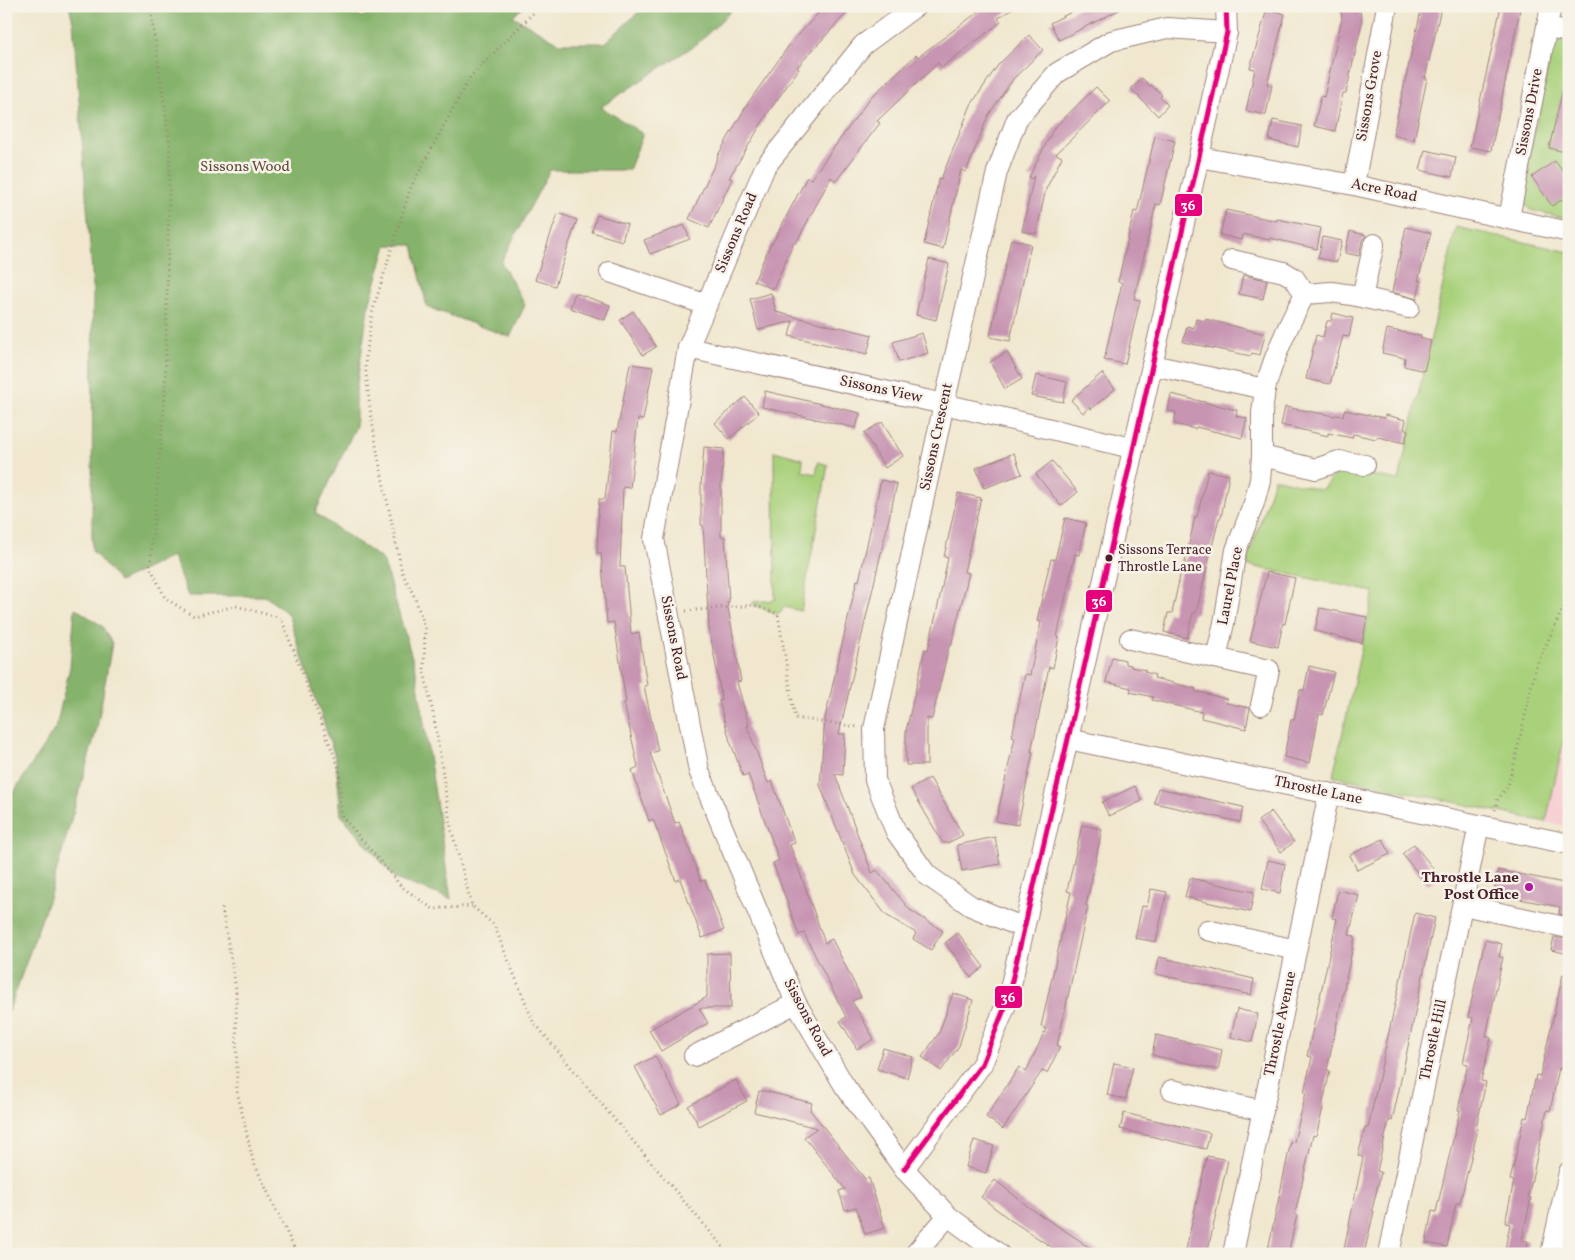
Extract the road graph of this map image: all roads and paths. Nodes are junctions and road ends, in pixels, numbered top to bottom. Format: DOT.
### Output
graph roads {
  1 [pos="150,6"];
  2 [pos="540,6"];
  3 [pos="916,6"];
  4 [pos="1226,6"];
  5 [pos="1387,6"];
  6 [pos="1551,6"];
  7 [pos="1547,28"];
  8 [pos="1227,32"];
  9 [pos="1569,32"];
  10 [pos="1199,157"];
  11 [pos="1354,185"];
  12 [pos="1509,218"];
  13 [pos="1569,232"];
  14 [pos="1374,244"];
  15 [pos="1232,260"];
  16 [pos="610,272"];
  17 [pos="1305,294"];
  18 [pos="1362,297"];
  19 [pos="707,305"];
  20 [pos="1409,308"];
  21 [pos="688,348"];
  22 [pos="1152,365"];
  23 [pos="1265,389"];
  24 [pos="944,404"];
  25 [pos="1132,448"];
  26 [pos="1262,456"];
  27 [pos="1365,465"];
  28 [pos="1569,596"];
  29 [pos="668,613"];
  30 [pos="1130,639"];
  31 [pos="1216,658"];
  32 [pos="1261,705"];
  33 [pos="874,729"];
  34 [pos="1068,739"];
  35 [pos="1329,793"];
  36 [pos="1498,798"];
  37 [pos="1479,825"];
  38 [pos="1569,844"];
  39 [pos="1463,905"];
  40 [pos="472,906"];
  41 [pos="222,908"];
  42 [pos="1024,928"];
  43 [pos="1569,928"];
  44 [pos="1207,930"];
  45 [pos="1296,950"];
  46 [pos="796,1003"];
  47 [pos="694,1056"];
  48 [pos="1172,1090"];
  49 [pos="1263,1111"];
  50 [pos="904,1169"];
  51 [pos="1569,1172"];
  52 [pos="948,1216"];
  53 [pos="296,1254"];
  54 [pos="729,1254"];
  55 [pos="915,1254"];
  56 [pos="999,1254"];
  57 [pos="1233,1254"];
  58 [pos="1389,1254"];
  59 [pos="1552,1254"];
  1 -- 40 [label="path"];
  2 -- 40 [label="path"];
  3 -- 19 [label="street, Sissons Road"];
  4 -- 8 [label="street"];
  5 -- 11 [label="street, Sissons Grove"];
  6 -- 7 [label="street, Sissons Drive"];
  7 -- 9 [label="street"];
  7 -- 12 [label="street, Sissons Drive"];
  8 -- 10 [label="street"];
  8 -- 24 [label="street, Sissons Crescent"];
  10 -- 11 [label="street, Acre Road"];
  10 -- 22 [label="street"];
  11 -- 12 [label="street, Acre Road"];
  12 -- 13 [label="street, Acre Road"];
  14 -- 18 [label="street"];
  15 -- 17 [label="street"];
  16 -- 19 [label="street"];
  17 -- 18 [label="street"];
  17 -- 23 [label="street, Laurel Place"];
  18 -- 20 [label="street"];
  19 -- 21 [label="street, Sissons Road"];
  21 -- 24 [label="street, Sissons View"];
  21 -- 29 [label="street, Sissons Road"];
  22 -- 23 [label="street"];
  22 -- 25 [label="street"];
  23 -- 26 [label="street, Laurel Place"];
  24 -- 25 [label="street, Sissons View"];
  24 -- 33 [label="street, Sissons Crescent"];
  25 -- 34 [label="street"];
  26 -- 27 [label="street"];
  26 -- 31 [label="street, Laurel Place"];
  28 -- 36 [label="path"];
  29 -- 33 [label="path"];
  29 -- 46 [label="street, Sissons Road"];
  30 -- 31 [label="street"];
  31 -- 32 [label="street"];
  33 -- 42 [label="street, Sissons Crescent"];
  34 -- 35 [label="street, Throstle Lane"];
  34 -- 42 [label="street"];
  35 -- 37 [label="street, Throstle Lane"];
  35 -- 45 [label="street, Throstle Avenue"];
  37 -- 38 [label="street, Throstle Lane"];
  37 -- 39 [label="street, Throstle Hill"];
  39 -- 43 [label="street"];
  39 -- 58 [label="street, Throstle Hill"];
  40 -- 54 [label="path"];
  41 -- 53 [label="path"];
  42 -- 50 [label="street"];
  44 -- 45 [label="street"];
  45 -- 49 [label="street, Throstle Avenue"];
  46 -- 47 [label="street"];
  46 -- 50 [label="street, Sissons Road"];
  48 -- 49 [label="street"];
  49 -- 57 [label="street, Throstle Avenue"];
  50 -- 52 [label="street, Sissons Road"];
  51 -- 59 [label="street"];
  52 -- 55 [label="street"];
  52 -- 56 [label="street, Sissons Road"];
}
